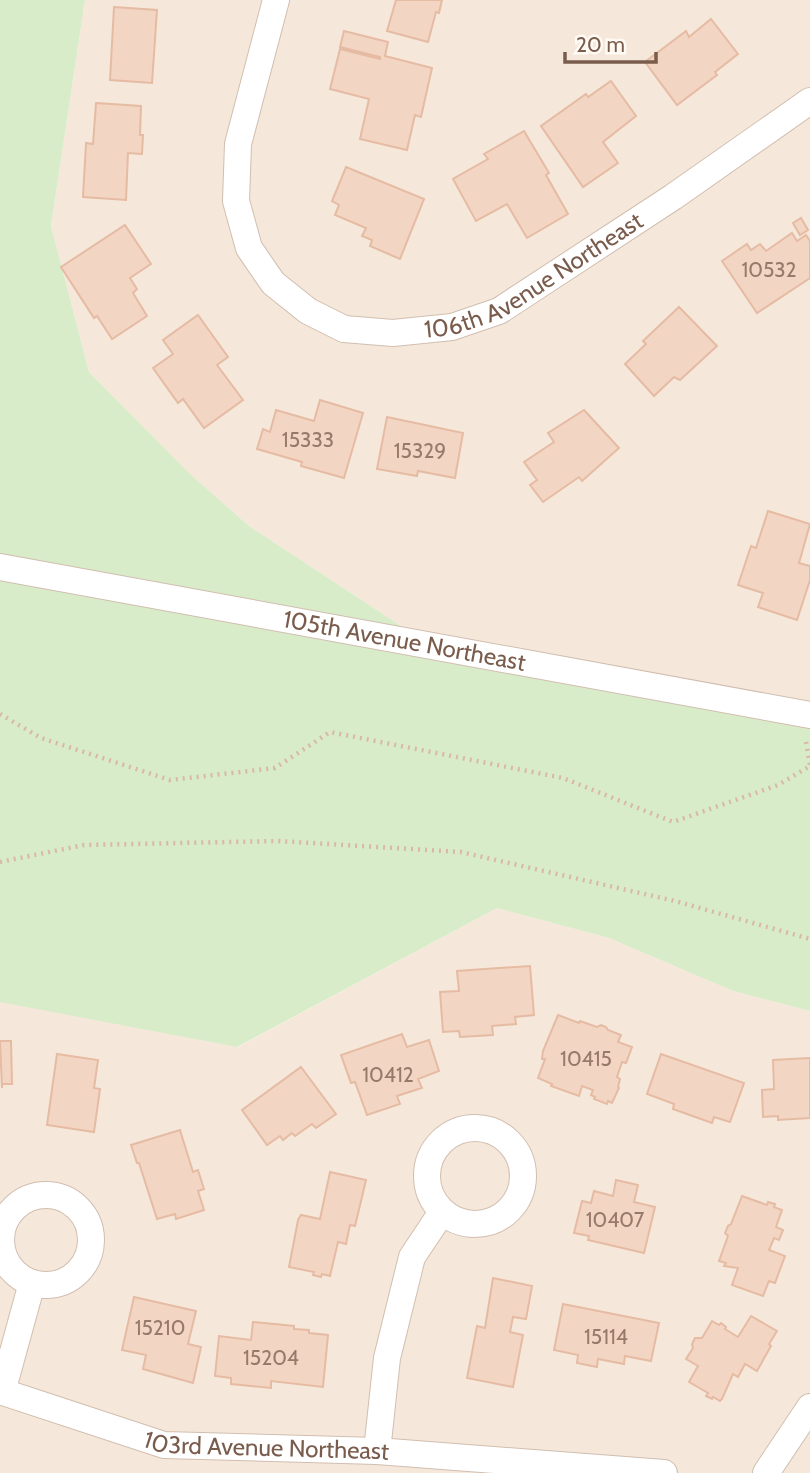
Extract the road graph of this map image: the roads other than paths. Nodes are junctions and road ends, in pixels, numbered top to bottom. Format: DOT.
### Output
graph roads {
  1 [pos="276,0"];
  2 [pos="810,101"];
  3 [pos="0,567"];
  4 [pos="810,715"];
  5 [pos="442,1212"];
  6 [pos="32,1283"];
  7 [pos="1,1391"];
  8 [pos="810,1407"];
  9 [pos="377,1451"];
  10 [pos="664,1473"];
  11 [pos="766,1473"];
  1 -- 2 [label="street, 106th Avenue Northeast"];
  3 -- 4 [label="street, 105th Avenue Northeast"];
  5 -- 9 [label="street"];
  6 -- 7 [label="street"];
  7 -- 9 [label="street, 103rd Avenue Northeast"];
  8 -- 11 [label="street"];
  9 -- 10 [label="street, 103rd Avenue Northeast"];
}
